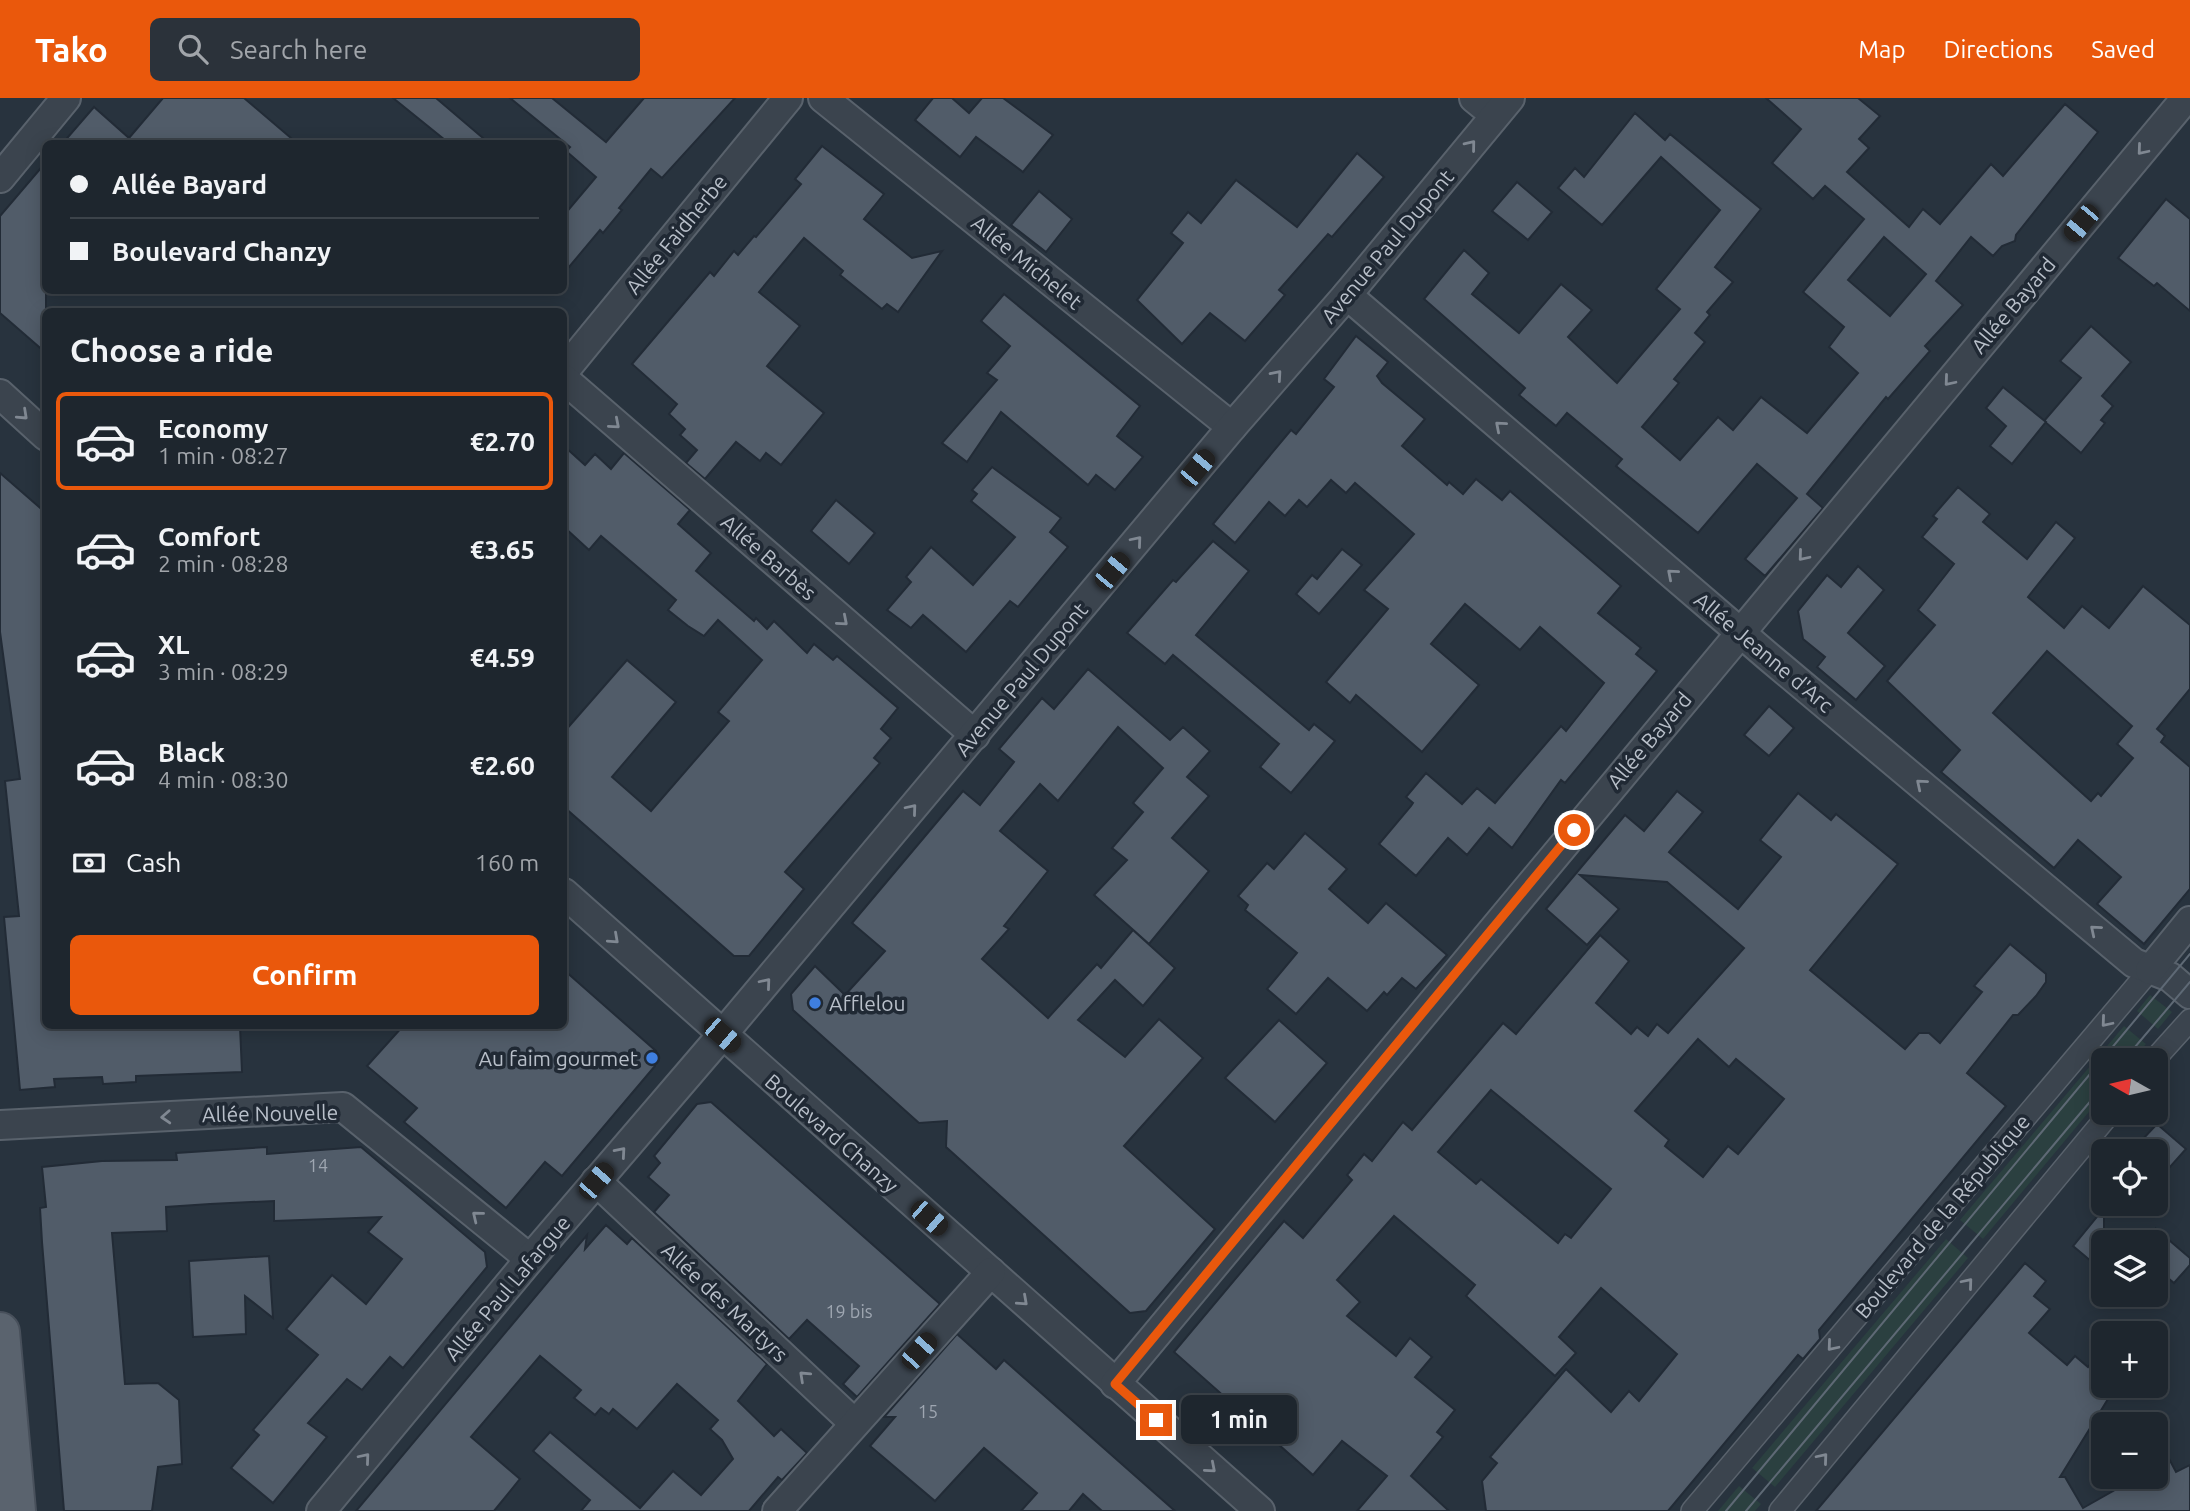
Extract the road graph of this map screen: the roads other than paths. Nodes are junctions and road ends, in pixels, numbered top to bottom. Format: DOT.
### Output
graph roads {
  1 [pos="66,98"];
  2 [pos="788,98"];
  3 [pos="823,98"];
  4 [pos="2186,98"];
  5 [pos="1493,104"];
  6 [pos="0,178"];
  7 [pos="1347,295"];
  8 [pos="567,367"];
  9 [pos="567,382"];
  10 [pos="0,394"];
  11 [pos="1232,427"];
  12 [pos="42,432"];
  13 [pos="1740,632"];
  14 [pos="975,735"];
  15 [pos="567,896"];
  16 [pos="2190,921"];
  17 [pos="2150,971"];
  18 [pos="2190,994"];
  19 [pos="2190,1020"];
  20 [pos="722,1035"];
  21 [pos="2165,1048"];
  22 [pos="0,1125"];
  23 [pos="2100,1125"];
  24 [pos="596,1181"];
  25 [pos="530,1259"];
  26 [pos="991,1272"];
  27 [pos="0,1332"];
  28 [pos="1115,1384"];
  29 [pos="854,1423"];
  30 [pos="16,1511"];
  31 [pos="321,1511"];
  32 [pos="778,1511"];
  33 [pos="1260,1511"];
  34 [pos="1692,1511"];
  35 [pos="1780,1511"];
  1 -- 6 [label="street"];
  2 -- 8 [label="street, Allée Faidherbe"];
  3 -- 11 [label="street, Allée Michelet"];
  4 -- 13 [label="street, Allée Bayard, one-way"];
  7 -- 5 [label="street, Avenue Paul Dupont, one-way"];
  11 -- 7 [label="street, Avenue Paul Dupont, one-way"];
  13 -- 7 [label="street, Allée Jeanne d'Arc, one-way"];
  9 -- 14 [label="street, Allée Barbès, one-way"];
  10 -- 12 [label="street, one-way"];
  14 -- 11 [label="street, Avenue Paul Dupont, one-way"];
  17 -- 13 [label="street, Allée Jeanne d'Arc, one-way"];
  13 -- 28 [label="street, Allée Bayard"];
  20 -- 14 [label="street, Avenue Paul Dupont, one-way"];
  15 -- 20 [label="street, Boulevard Chanzy, one-way"];
  16 -- 17 [label="street, Boulevard de la République"];
  17 -- 18 [label="street, Allée Jeanne d'Arc"];
  17 -- 34 [label="street, Boulevard de la République, one-way"];
  19 -- 21 [label="street"];
  24 -- 20 [label="street, Allée Paul Lafargue, one-way"];
  20 -- 26 [label="street, Boulevard Chanzy"];
  25 -- 22 [label="street, Allée Nouvelle, one-way"];
  35 -- 23 [label="street, one-way"];
  24 -- 25 [label="street, Allée Paul Lafargue"];
  29 -- 24 [label="street, Allée des Martyrs, one-way"];
  31 -- 25 [label="street, Allée Paul Lafargue, one-way"];
  26 -- 28 [label="street, Boulevard Chanzy, one-way"];
  26 -- 29 [label="street"];
  27 -- 30 [label="main road"];
  28 -- 33 [label="street, Boulevard Chanzy, one-way"];
  29 -- 32 [label="street"];
}
